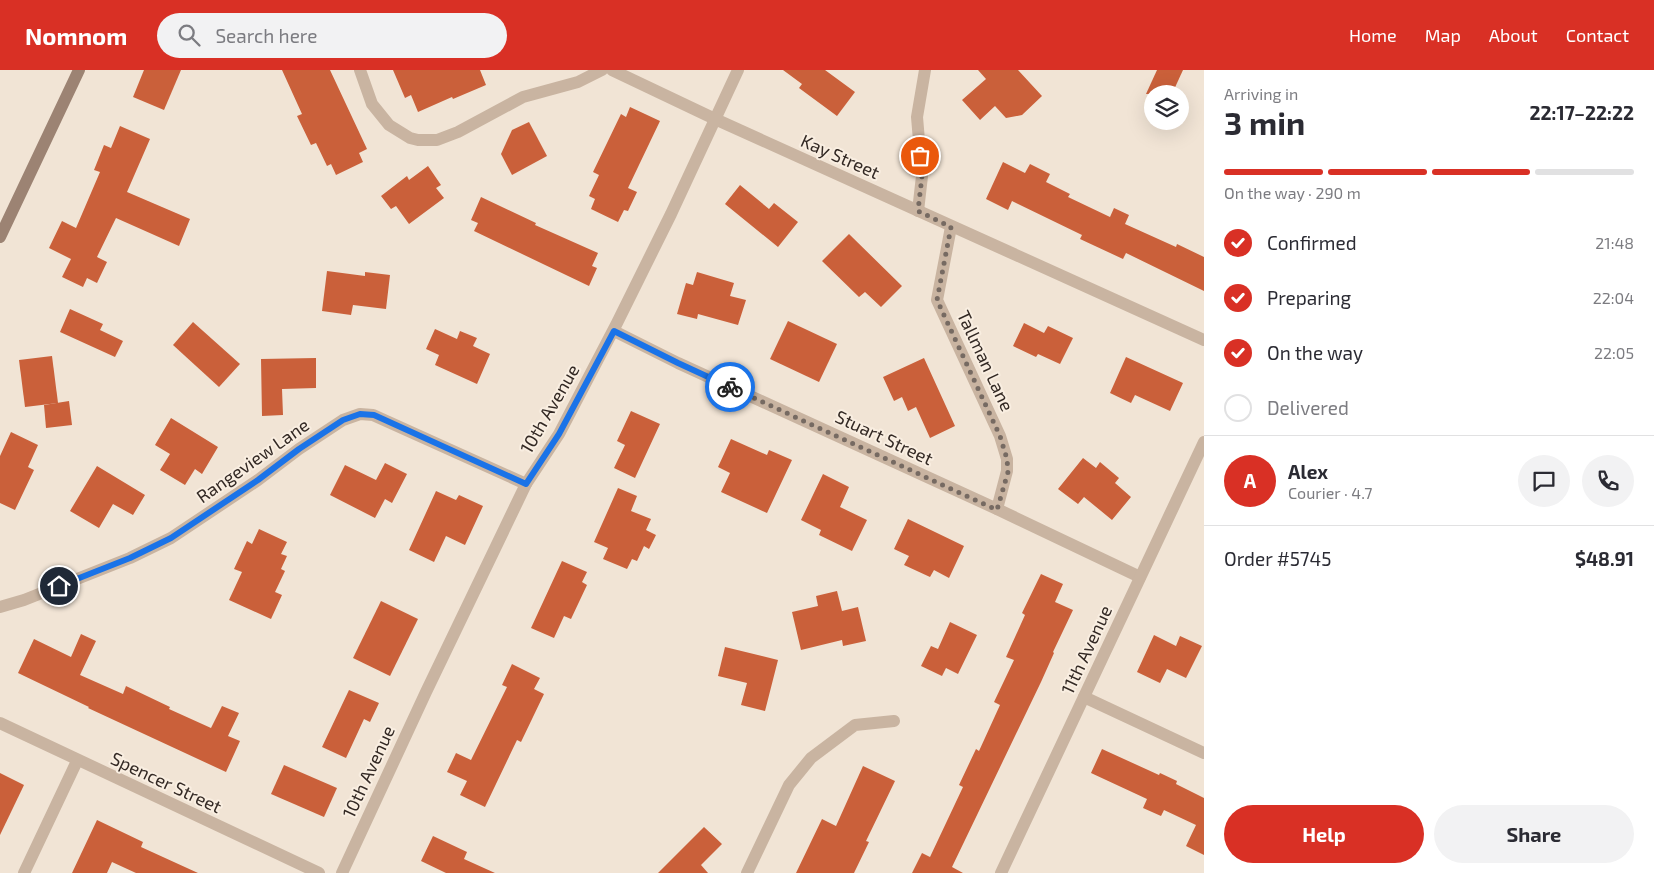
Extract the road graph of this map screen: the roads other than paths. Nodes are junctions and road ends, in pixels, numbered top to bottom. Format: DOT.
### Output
graph roads {
  1 [pos="79,70"];
  2 [pos="360,70"];
  3 [pos="602,70"];
  4 [pos="612,70"];
  5 [pos="738,70"];
  6 [pos="925,70"];
  7 [pos="715,119"];
  8 [pos="918,211"];
  9 [pos="951,227"];
  10 [pos="0,238"];
  11 [pos="614,331"];
  12 [pos="1204,340"];
  13 [pos="1204,442"];
  14 [pos="526,484"];
  15 [pos="997,510"];
  16 [pos="1140,577"];
  17 [pos="0,607"];
  18 [pos="1084,696"];
  19 [pos="894,721"];
  20 [pos="0,724"];
  21 [pos="1204,754"];
  22 [pos="77,761"];
  23 [pos="24,873"];
  24 [pos="319,873"];
  25 [pos="342,873"];
  26 [pos="747,873"];
  27 [pos="1001,873"];
  1 -- 10 [label="main road"];
  2 -- 3 [label="street"];
  4 -- 7 [label="street, Kay Street"];
  5 -- 7 [label="street, 10th Avenue"];
  6 -- 8 [label="street"];
  7 -- 8 [label="street, Kay Street"];
  7 -- 11 [label="street, 10th Avenue"];
  8 -- 9 [label="street, Kay Street"];
  9 -- 12 [label="street, Kay Street"];
  9 -- 15 [label="street, Tallman Lane"];
  11 -- 14 [label="street, 10th Avenue"];
  11 -- 15 [label="street, Stuart Street"];
  13 -- 16 [label="street, 11th Avenue"];
  14 -- 17 [label="street, Rangeview Lane"];
  14 -- 25 [label="street, 10th Avenue"];
  15 -- 16 [label="street, Stuart Street"];
  16 -- 18 [label="street, 11th Avenue"];
  18 -- 21 [label="street"];
  18 -- 27 [label="street, 11th Avenue"];
  19 -- 26 [label="street"];
  20 -- 22 [label="street, Spencer Street"];
  22 -- 23 [label="street"];
  22 -- 24 [label="street, Spencer Street"];
}
